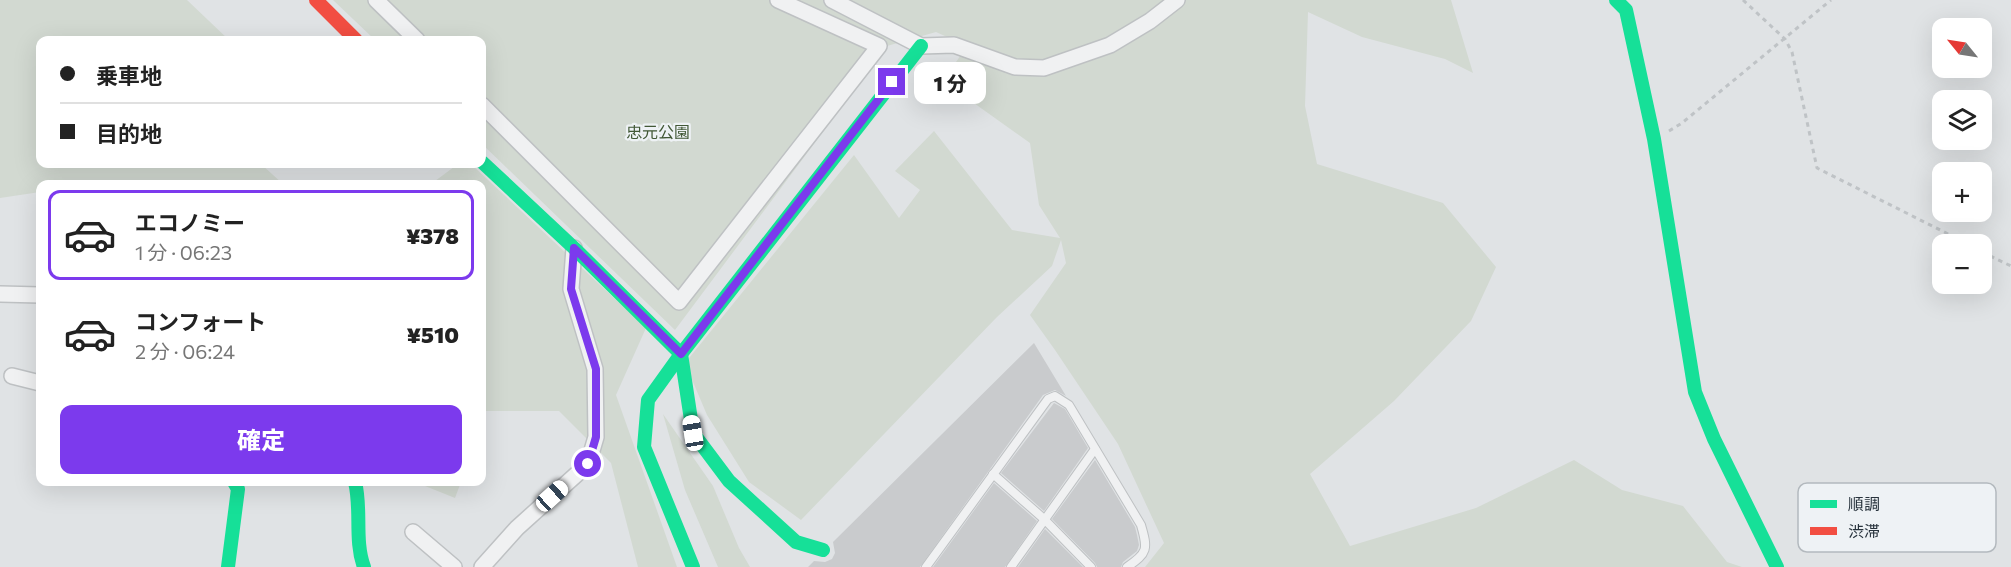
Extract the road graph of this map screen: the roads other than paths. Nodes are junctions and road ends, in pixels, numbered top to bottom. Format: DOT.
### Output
graph roads {
  1 [pos="316,0"];
  2 [pos="376,0"];
  3 [pos="778,0"];
  4 [pos="832,0"];
  5 [pos="1177,0"];
  6 [pos="1616,0"];
  7 [pos="352,36"];
  8 [pos="413,36"];
  9 [pos="921,46"];
  10 [pos="486,109"];
  11 [pos="486,166"];
  12 [pos="574,248"];
  13 [pos="0,294"];
  14 [pos="36,296"];
  15 [pos="681,354"];
  16 [pos="12,376"];
  17 [pos="36,381"];
  18 [pos="1095,450"];
  19 [pos="993,474"];
  20 [pos="236,486"];
  21 [pos="356,486"];
  22 [pos="1044,519"];
  23 [pos="413,532"];
  24 [pos="823,550"];
  25 [pos="228,567"];
  26 [pos="364,567"];
  27 [pos="454,567"];
  28 [pos="482,567"];
  29 [pos="693,567"];
  30 [pos="926,567"];
  31 [pos="1011,567"];
  32 [pos="1091,567"];
  33 [pos="1127,567"];
  34 [pos="1777,567"];
  1 -- 7 [label="street"];
  2 -- 8 [label="street"];
  3 -- 10 [label="street"];
  4 -- 9 [label="street"];
  5 -- 9 [label="street"];
  6 -- 34 [label="street"];
  9 -- 15 [label="street"];
  11 -- 12 [label="street"];
  12 -- 15 [label="street"];
  12 -- 28 [label="street"];
  13 -- 14 [label="street"];
  15 -- 24 [label="street"];
  15 -- 29 [label="street"];
  16 -- 17 [label="street"];
  18 -- 19 [label="lane"];
  18 -- 22 [label="lane"];
  18 -- 33 [label="lane"];
  19 -- 22 [label="lane"];
  19 -- 30 [label="lane"];
  20 -- 25 [label="street"];
  21 -- 26 [label="street"];
  22 -- 31 [label="lane"];
  22 -- 32 [label="lane"];
  23 -- 27 [label="street"];
}
